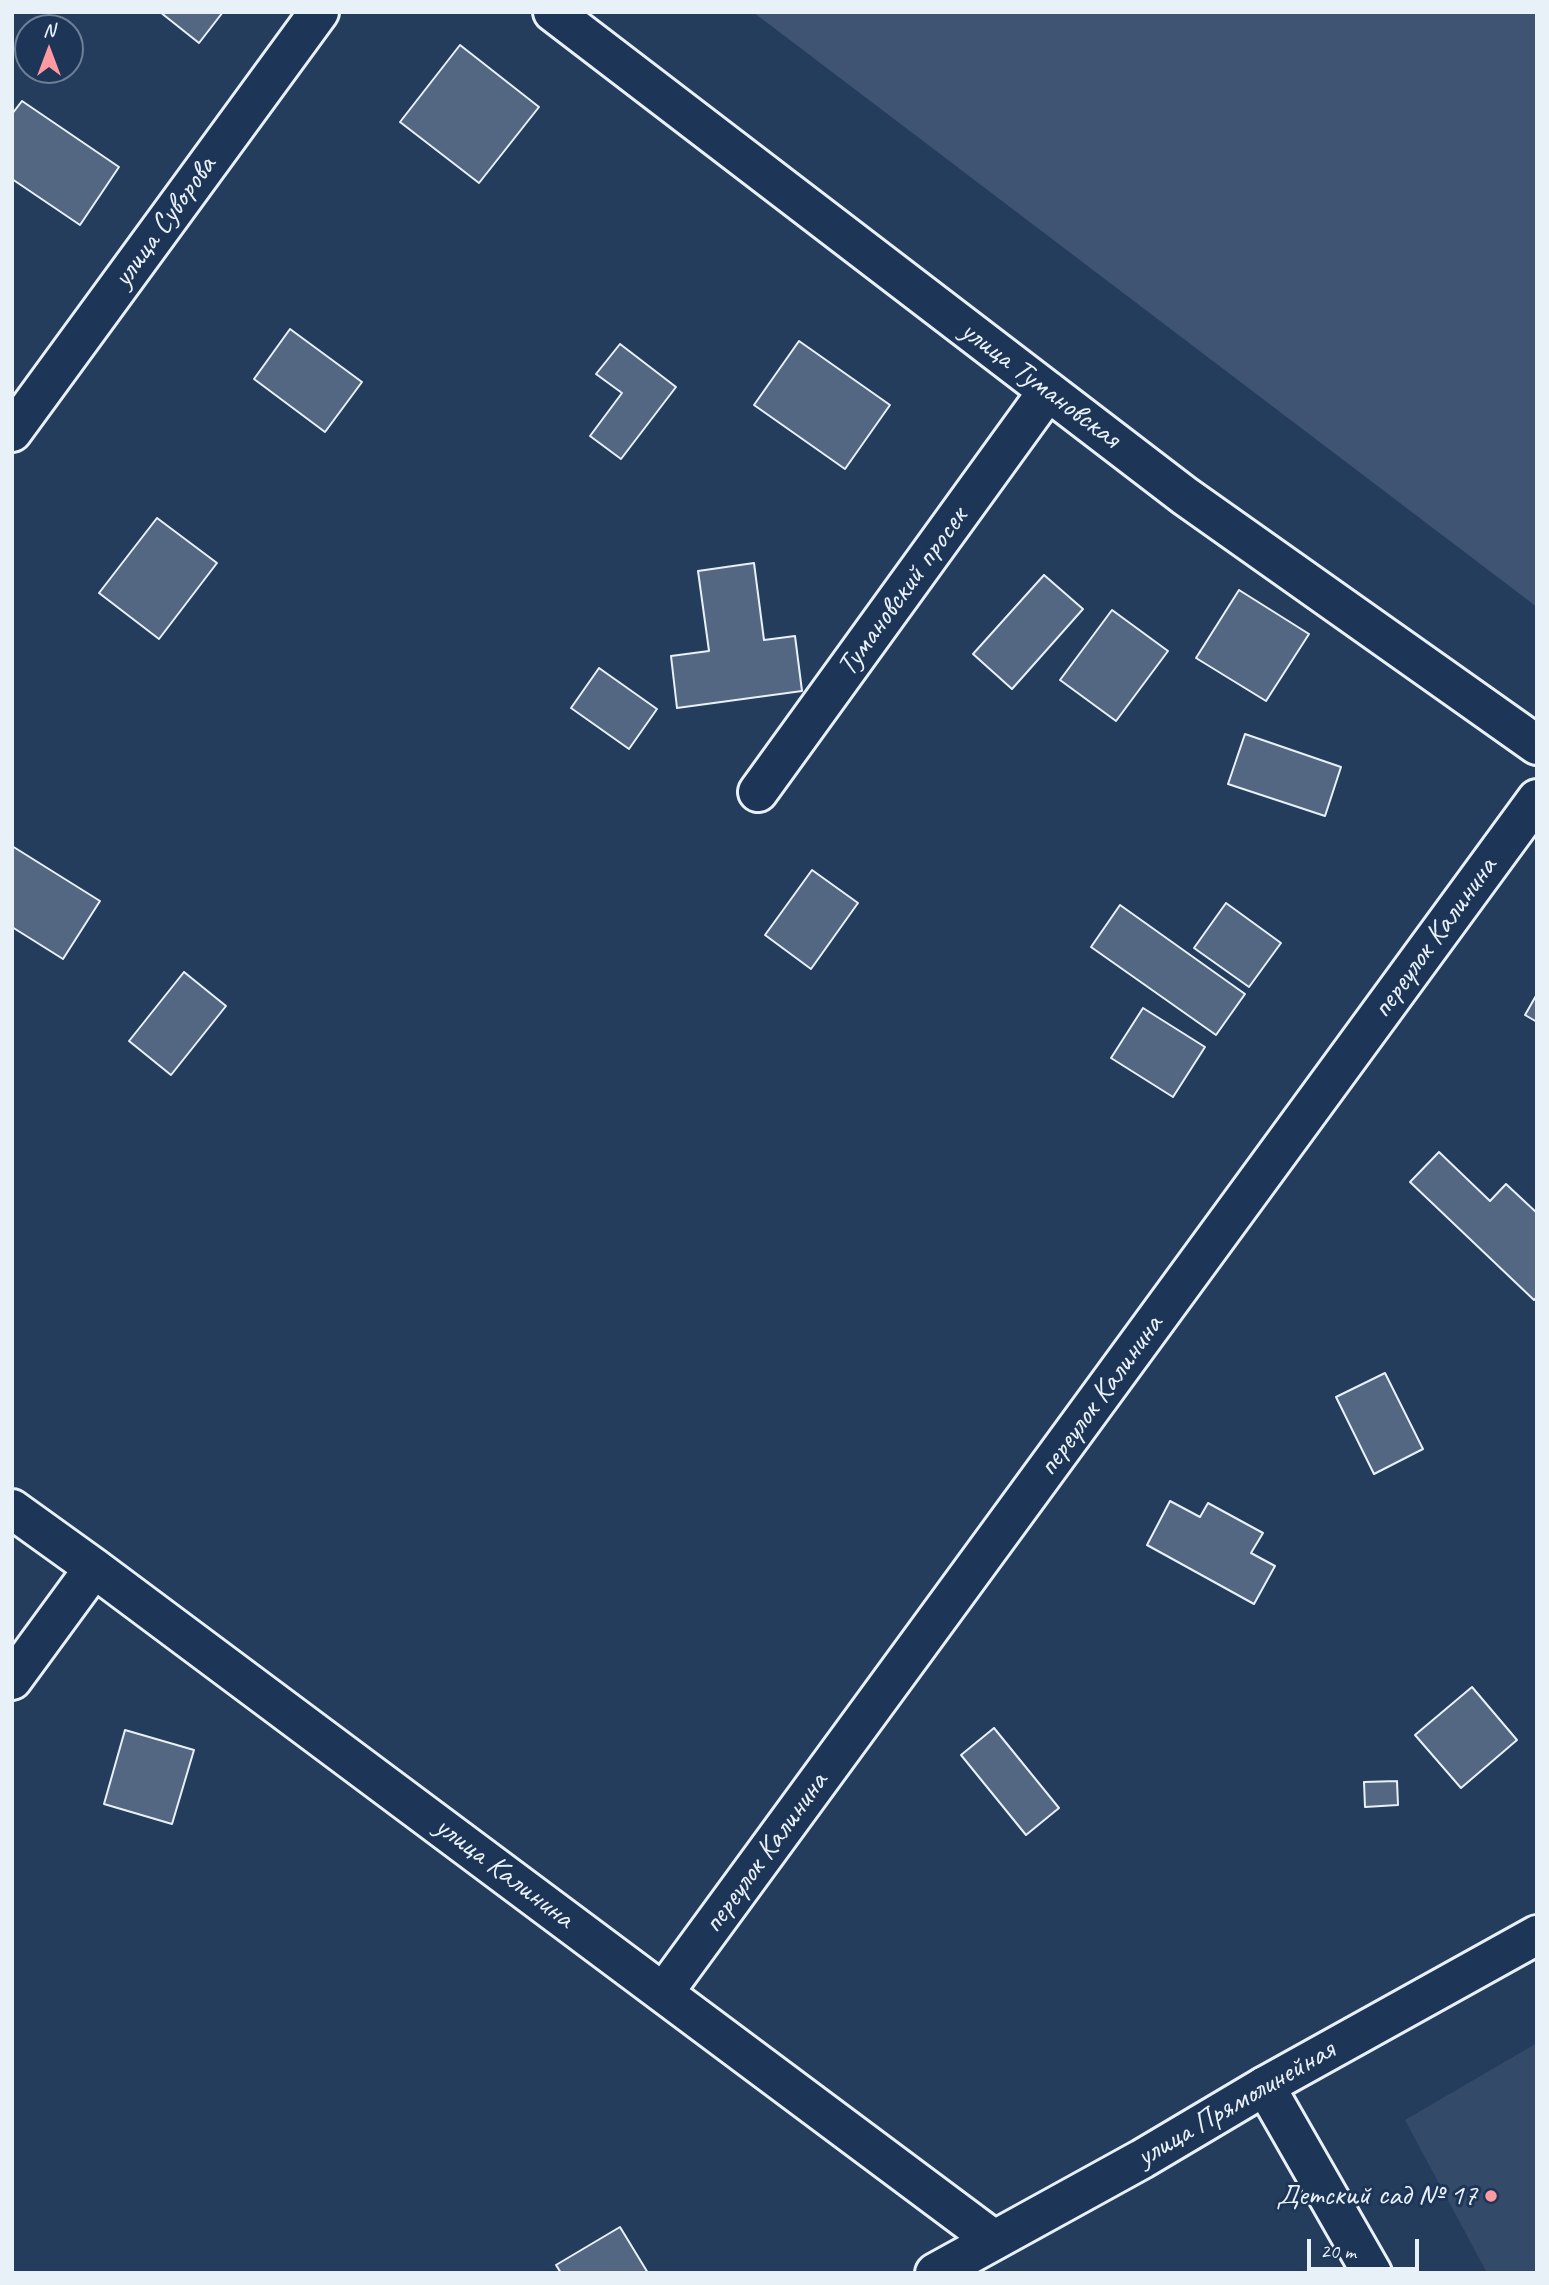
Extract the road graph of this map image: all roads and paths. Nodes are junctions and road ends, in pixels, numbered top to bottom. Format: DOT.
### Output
graph roads {
  1 [pos="319,12"];
  2 [pos="553,12"];
  3 [pos="1048,391"];
  4 [pos="12,432"];
  5 [pos="1537,745"];
  6 [pos="758,792"];
  7 [pos="1537,799"];
  8 [pos="12,1509"];
  9 [pos="94,1568"];
  10 [pos="12,1680"];
  11 [pos="1537,1936"];
  12 [pos="664,1992"];
  13 [pos="1265,2086"];
  14 [pos="994,2240"];
  15 [pos="935,2273"];
  16 [pos="1372,2273"];
  1 -- 4 [label="street, улица Суворова"];
  2 -- 3 [label="street, улица Тумановская"];
  3 -- 5 [label="street, улица Тумановская"];
  3 -- 6 [label="street, Тумановский просек"];
  7 -- 12 [label="street, переулок Калинина"];
  8 -- 9 [label="street, улица Калинина"];
  9 -- 10 [label="street"];
  9 -- 12 [label="street, улица Калинина"];
  11 -- 13 [label="street, улица Прямолинейная"];
  12 -- 14 [label="street, улица Калинина"];
  13 -- 14 [label="street, улица Прямолинейная"];
  13 -- 16 [label="street"];
  14 -- 15 [label="street, улица Прямолинейная"];
}
